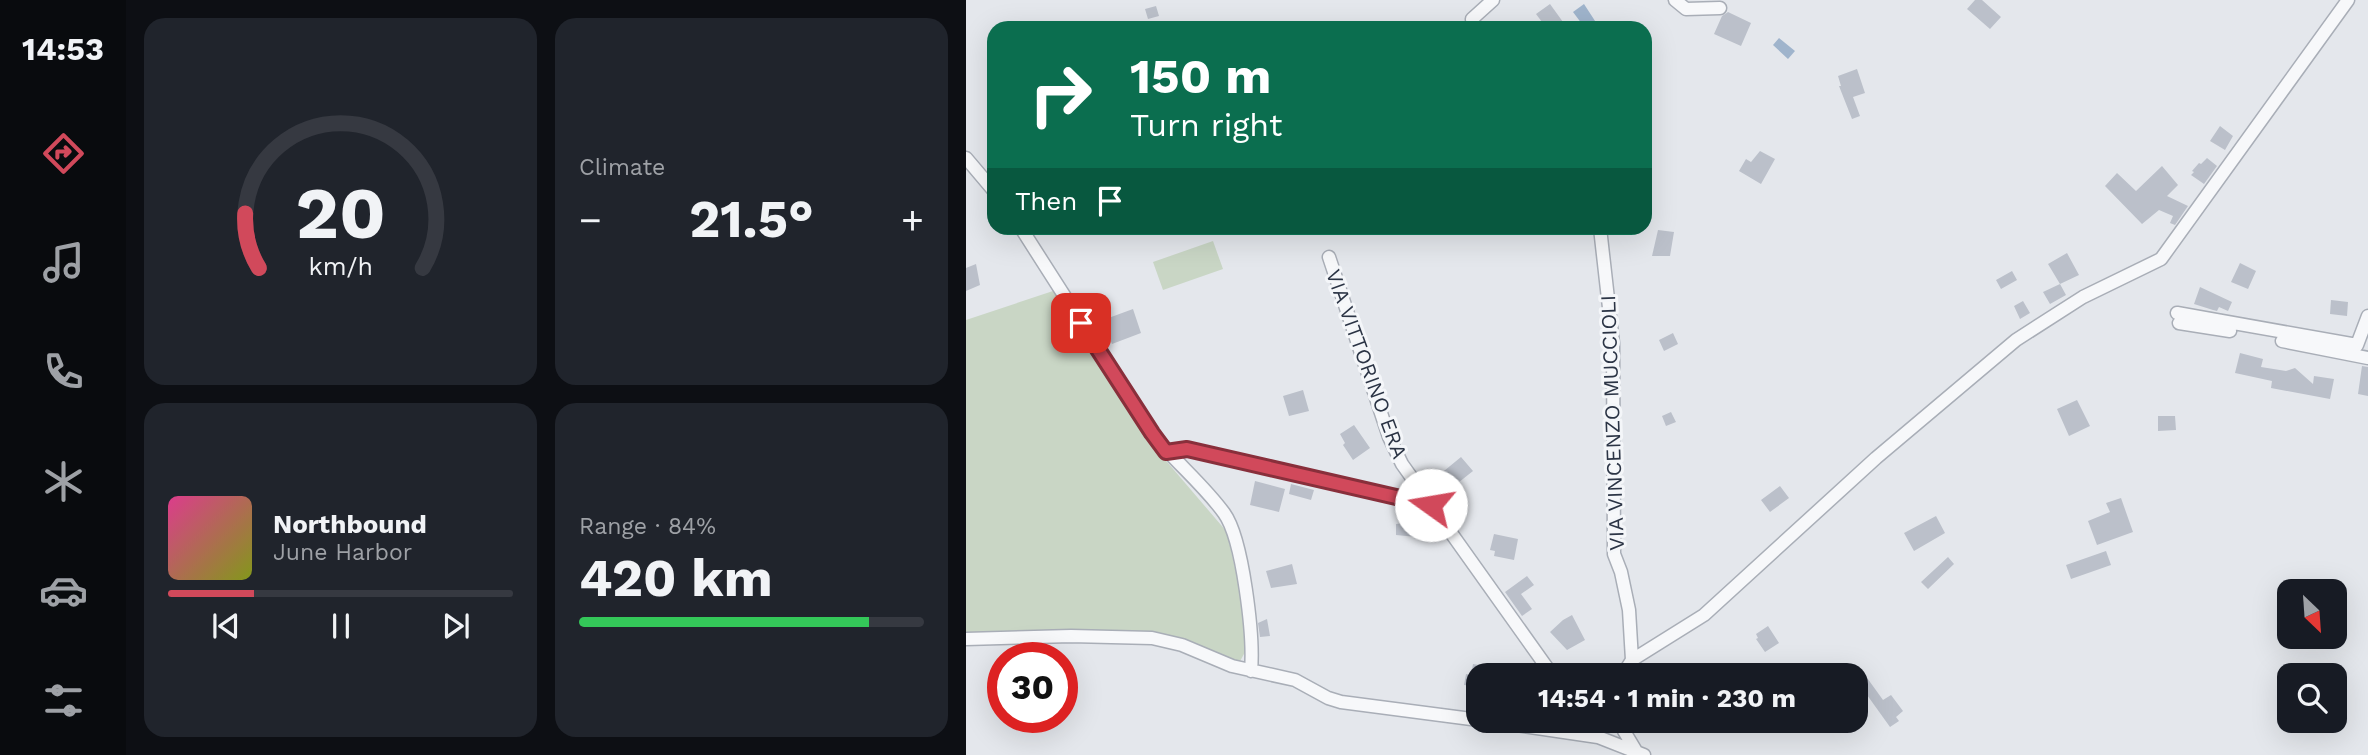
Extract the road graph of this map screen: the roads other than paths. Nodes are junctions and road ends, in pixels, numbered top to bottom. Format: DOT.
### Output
graph roads {
  1 [pos="1493,0"];
  2 [pos="1675,0"];
  3 [pos="2348,0"];
  4 [pos="1720,8"];
  5 [pos="1472,21"];
  6 [pos="966,158"];
  7 [pos="987,183"];
  8 [pos="1025,235"];
  9 [pos="1601,235"];
  10 [pos="1329,257"];
  11 [pos="2368,316"];
  12 [pos="2368,358"];
  13 [pos="1166,452"];
  14 [pos="1431,505"];
  15 [pos="966,639"];
  16 [pos="1632,660"];
  17 [pos="1544,663"];
  18 [pos="1630,663"];
  19 [pos="1251,671"];
  20 [pos="1466,718"];
  21 [pos="1571,733"];
  22 [pos="1595,733"];
  23 [pos="1625,733"];
  24 [pos="1598,737"];
  25 [pos="1640,753"];
  1 -- 5 [label="street"];
  2 -- 4 [label="street"];
  3 -- 16 [label="street"];
  6 -- 7 [label="street"];
  8 -- 13 [label="street"];
  9 -- 16 [label="street, VIA VINCENZO MUCCIOLI"];
  10 -- 14 [label="street, VIA VITTORINO ERA"];
  11 -- 12 [label="street"];
  13 -- 14 [label="street"];
  13 -- 19 [label="street"];
  14 -- 17 [label="street, VIA VITTORINO ERA"];
  15 -- 19 [label="street"];
  16 -- 18 [label="street"];
  19 -- 20 [label="street"];
  21 -- 24 [label="street"];
  22 -- 24 [label="street"];
  23 -- 25 [label="street"];
  24 -- 25 [label="street"];
}
